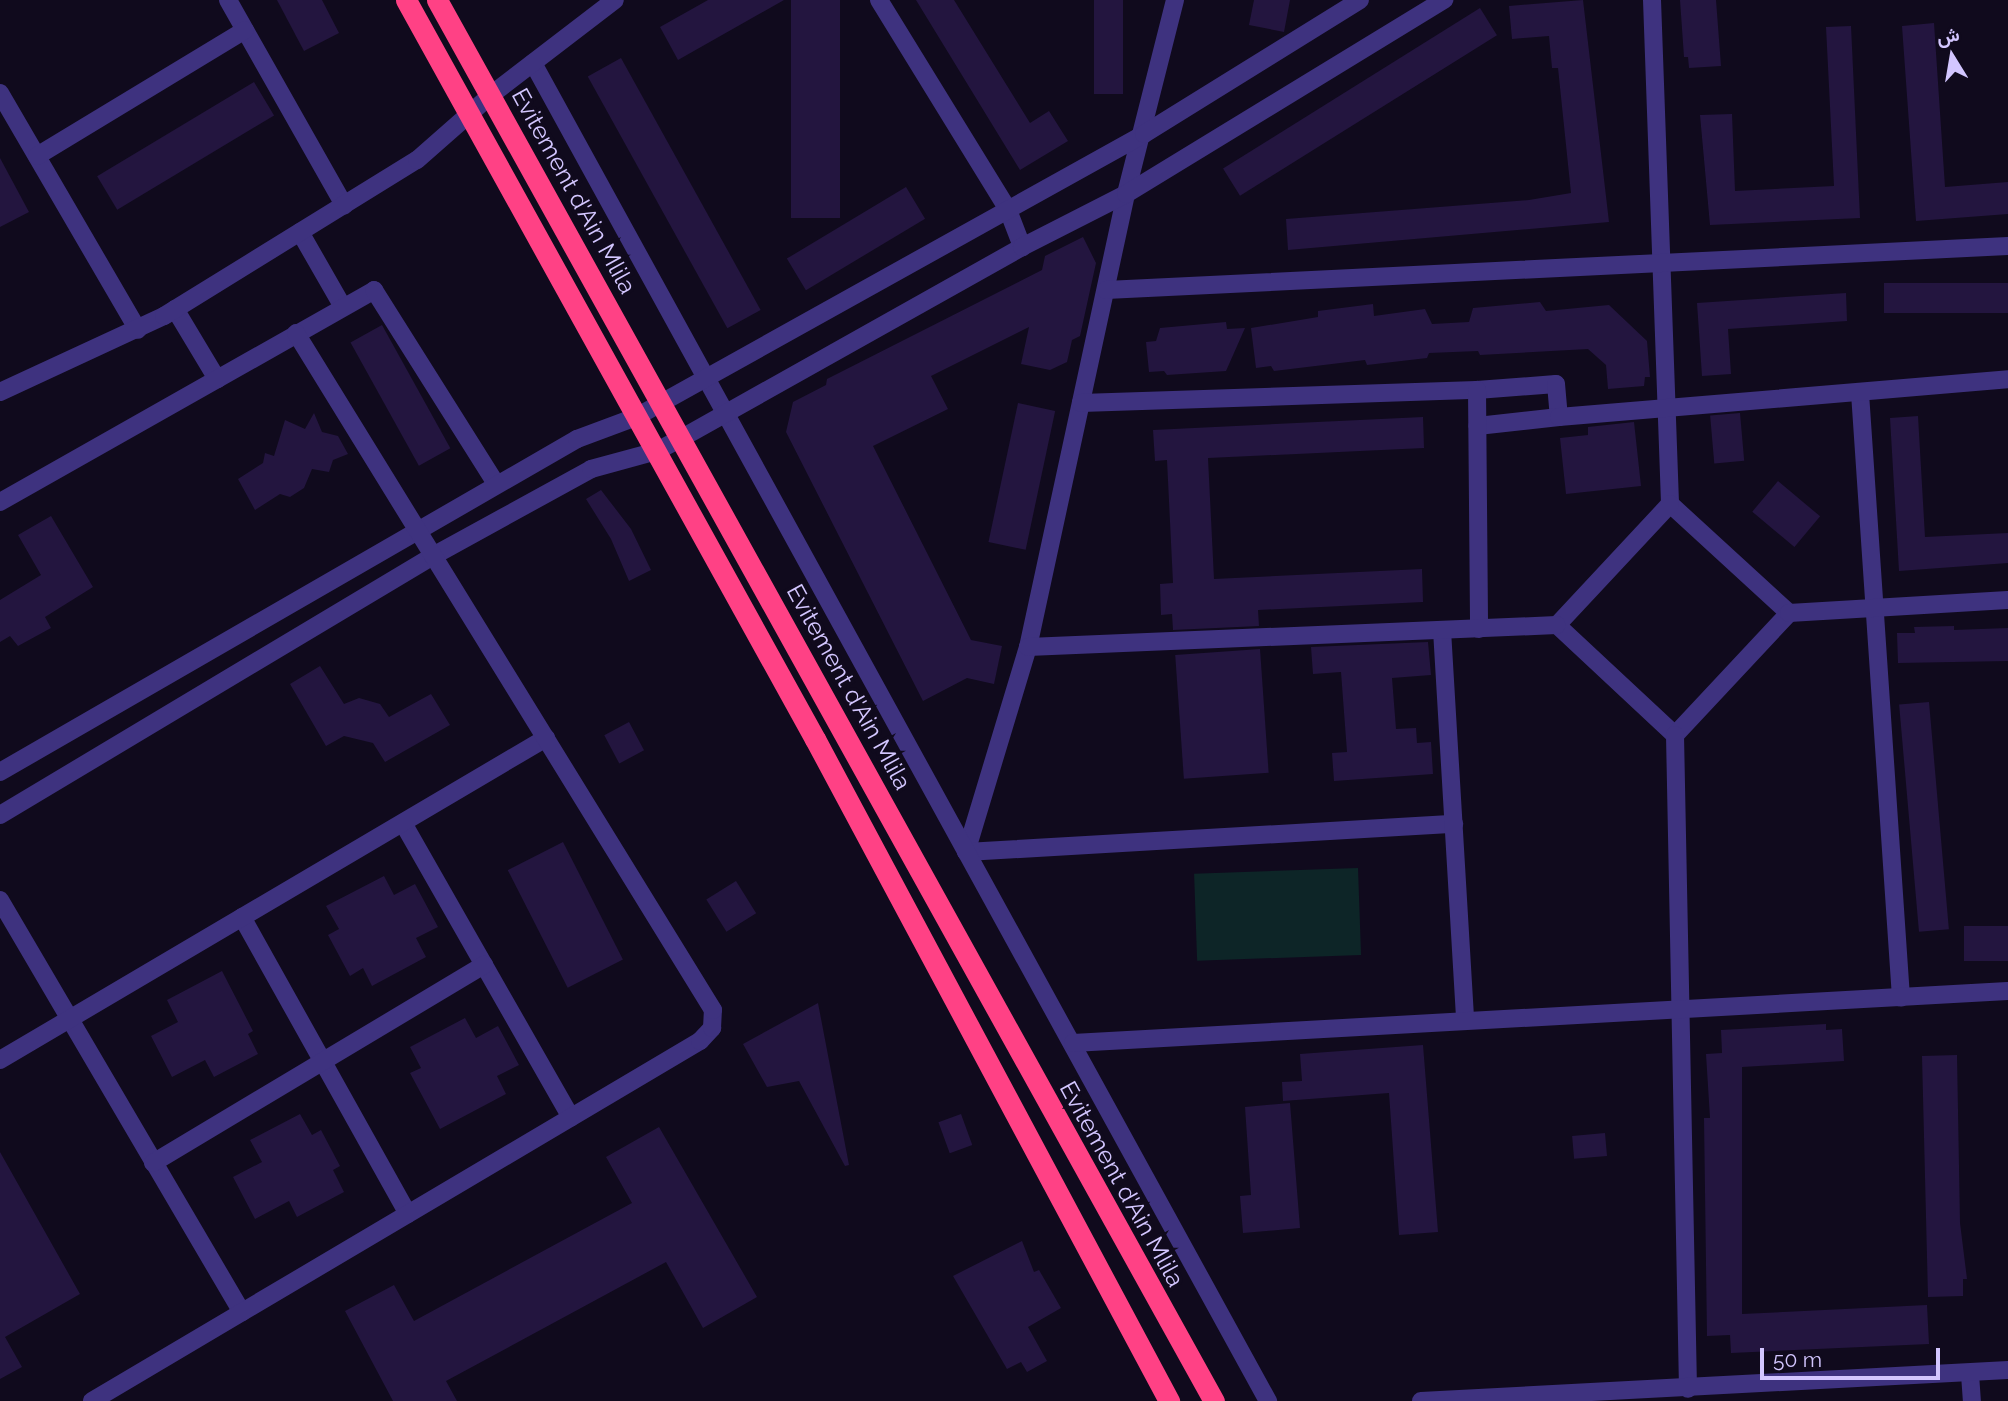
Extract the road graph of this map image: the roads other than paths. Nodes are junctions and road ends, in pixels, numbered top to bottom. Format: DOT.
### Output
graph roads {
  1 [pos="228,0"];
  2 [pos="406,0"];
  3 [pos="437,0"];
  4 [pos="615,0"];
  5 [pos="879,0"];
  6 [pos="1175,0"];
  7 [pos="1360,0"];
  8 [pos="1444,0"];
  9 [pos="1652,0"];
  10 [pos="245,30"];
  11 [pos="533,63"];
  12 [pos="0,93"];
  13 [pos="491,95"];
  14 [pos="471,114"];
  15 [pos="1144,134"];
  16 [pos="37,156"];
  17 [pos="1126,194"];
  18 [pos="344,205"];
  19 [pos="1008,210"];
  20 [pos="300,232"];
  21 [pos="2008,246"];
  22 [pos="1022,247"];
  23 [pos="1661,265"];
  24 [pos="1105,290"];
  25 [pos="343,307"];
  26 [pos="175,309"];
  27 [pos="138,330"];
  28 [pos="296,333"];
  29 [pos="217,379"];
  30 [pos="705,380"];
  31 [pos="2008,380"];
  32 [pos="1477,390"];
  33 [pos="0,392"];
  34 [pos="1860,393"];
  35 [pos="662,403"];
  36 [pos="1081,403"];
  37 [pos="1667,410"];
  38 [pos="725,414"];
  39 [pos="636,417"];
  40 [pos="1559,417"];
  41 [pos="1478,426"];
  42 [pos="680,439"];
  43 [pos="656,451"];
  44 [pos="496,484"];
  45 [pos="0,502"];
  46 [pos="1670,503"];
  47 [pos="417,529"];
  48 [pos="433,556"];
  49 [pos="2008,600"];
  50 [pos="1871,608"];
  51 [pos="1789,613"];
  52 [pos="1557,625"];
  53 [pos="1479,629"];
  54 [pos="1442,630"];
  55 [pos="1028,647"];
  56 [pos="1675,735"];
  57 [pos="546,738"];
  58 [pos="0,772"];
  59 [pos="0,814"];
  60 [pos="403,823"];
  61 [pos="1454,824"];
  62 [pos="965,852"];
  63 [pos="0,900"];
  64 [pos="242,917"];
  65 [pos="484,965"];
  66 [pos="2008,991"];
  67 [pos="1901,998"];
  68 [pos="1681,1011"];
  69 [pos="67,1020"];
  70 [pos="1465,1020"];
  71 [pos="1073,1043"];
  72 [pos="0,1059"];
  73 [pos="321,1062"];
  74 [pos="571,1117"];
  75 [pos="153,1163"];
  76 [pos="408,1214"];
  77 [pos="242,1312"];
  78 [pos="2008,1370"];
  79 [pos="1970,1374"];
  80 [pos="1688,1389"];
  81 [pos="1802,1393"];
  82 [pos="92,1401"];
  83 [pos="1169,1401"];
  84 [pos="1214,1401"];
  85 [pos="1268,1401"];
  86 [pos="1421,1401"];
  87 [pos="1972,1401"];
  1 -- 10 [label="street"];
  2 -- 14 [label="highway"];
  3 -- 13 [label="highway, Evitement d'Ain Mlila"];
  4 -- 11 [label="street"];
  5 -- 19 [label="street"];
  6 -- 15 [label="street"];
  7 -- 15 [label="street"];
  8 -- 17 [label="street"];
  9 -- 23 [label="street"];
  10 -- 16 [label="street"];
  10 -- 18 [label="street"];
  11 -- 13 [label="street"];
  11 -- 30 [label="street"];
  12 -- 16 [label="street"];
  13 -- 14 [label="street"];
  13 -- 35 [label="highway, Evitement d'Ain Mlila"];
  14 -- 18 [label="street"];
  14 -- 39 [label="highway"];
  15 -- 17 [label="street"];
  15 -- 19 [label="street"];
  16 -- 27 [label="street"];
  17 -- 22 [label="street"];
  17 -- 24 [label="street"];
  18 -- 20 [label="street"];
  19 -- 22 [label="street"];
  19 -- 30 [label="street"];
  20 -- 25 [label="street"];
  20 -- 26 [label="street"];
  21 -- 23 [label="street"];
  22 -- 38 [label="street"];
  23 -- 24 [label="street"];
  23 -- 37 [label="street"];
  24 -- 36 [label="street"];
  25 -- 28 [label="street"];
  25 -- 44 [label="street"];
  26 -- 27 [label="street"];
  26 -- 29 [label="street"];
  27 -- 33 [label="street"];
  28 -- 29 [label="street"];
  28 -- 47 [label="street"];
  29 -- 45 [label="street"];
  30 -- 35 [label="street"];
  30 -- 38 [label="street"];
  31 -- 34 [label="street"];
  32 -- 36 [label="street"];
  32 -- 40 [label="street"];
  32 -- 41 [label="street"];
  34 -- 37 [label="street"];
  34 -- 50 [label="street"];
  35 -- 39 [label="street"];
  35 -- 42 [label="highway, Evitement d'Ain Mlila"];
  36 -- 55 [label="street"];
  37 -- 40 [label="street"];
  37 -- 46 [label="street"];
  38 -- 42 [label="street"];
  38 -- 62 [label="street"];
  39 -- 43 [label="highway"];
  39 -- 44 [label="street"];
  40 -- 41 [label="street"];
  41 -- 53 [label="street"];
  42 -- 43 [label="street"];
  42 -- 84 [label="highway, Evitement d'Ain Mlila"];
  43 -- 48 [label="street"];
  43 -- 83 [label="highway"];
  44 -- 47 [label="street"];
  46 -- 51 [label="street"];
  46 -- 52 [label="street"];
  47 -- 48 [label="street"];
  47 -- 58 [label="street"];
  48 -- 57 [label="street"];
  48 -- 59 [label="street"];
  49 -- 50 [label="street"];
  50 -- 51 [label="street"];
  50 -- 67 [label="street"];
  51 -- 56 [label="street"];
  52 -- 53 [label="street"];
  52 -- 56 [label="street"];
  53 -- 54 [label="street"];
  54 -- 55 [label="street"];
  54 -- 61 [label="street"];
  55 -- 62 [label="street"];
  56 -- 68 [label="street"];
  57 -- 60 [label="street"];
  57 -- 74 [label="street"];
  60 -- 64 [label="street"];
  60 -- 65 [label="street"];
  61 -- 62 [label="street"];
  61 -- 70 [label="street"];
  62 -- 71 [label="street"];
  63 -- 69 [label="street"];
  64 -- 69 [label="street"];
  64 -- 73 [label="street"];
  65 -- 73 [label="street"];
  65 -- 74 [label="street"];
  66 -- 67 [label="street"];
  67 -- 68 [label="street"];
  68 -- 70 [label="street"];
  68 -- 80 [label="street"];
  69 -- 72 [label="street"];
  69 -- 75 [label="street"];
  70 -- 71 [label="street"];
  71 -- 85 [label="street"];
  73 -- 75 [label="street"];
  73 -- 76 [label="street"];
  74 -- 76 [label="street"];
  75 -- 77 [label="street"];
  76 -- 77 [label="street"];
  77 -- 82 [label="street"];
  78 -- 79 [label="street"];
  79 -- 81 [label="street"];
  79 -- 87 [label="street"];
  80 -- 81 [label="street"];
  80 -- 86 [label="street"];
}
